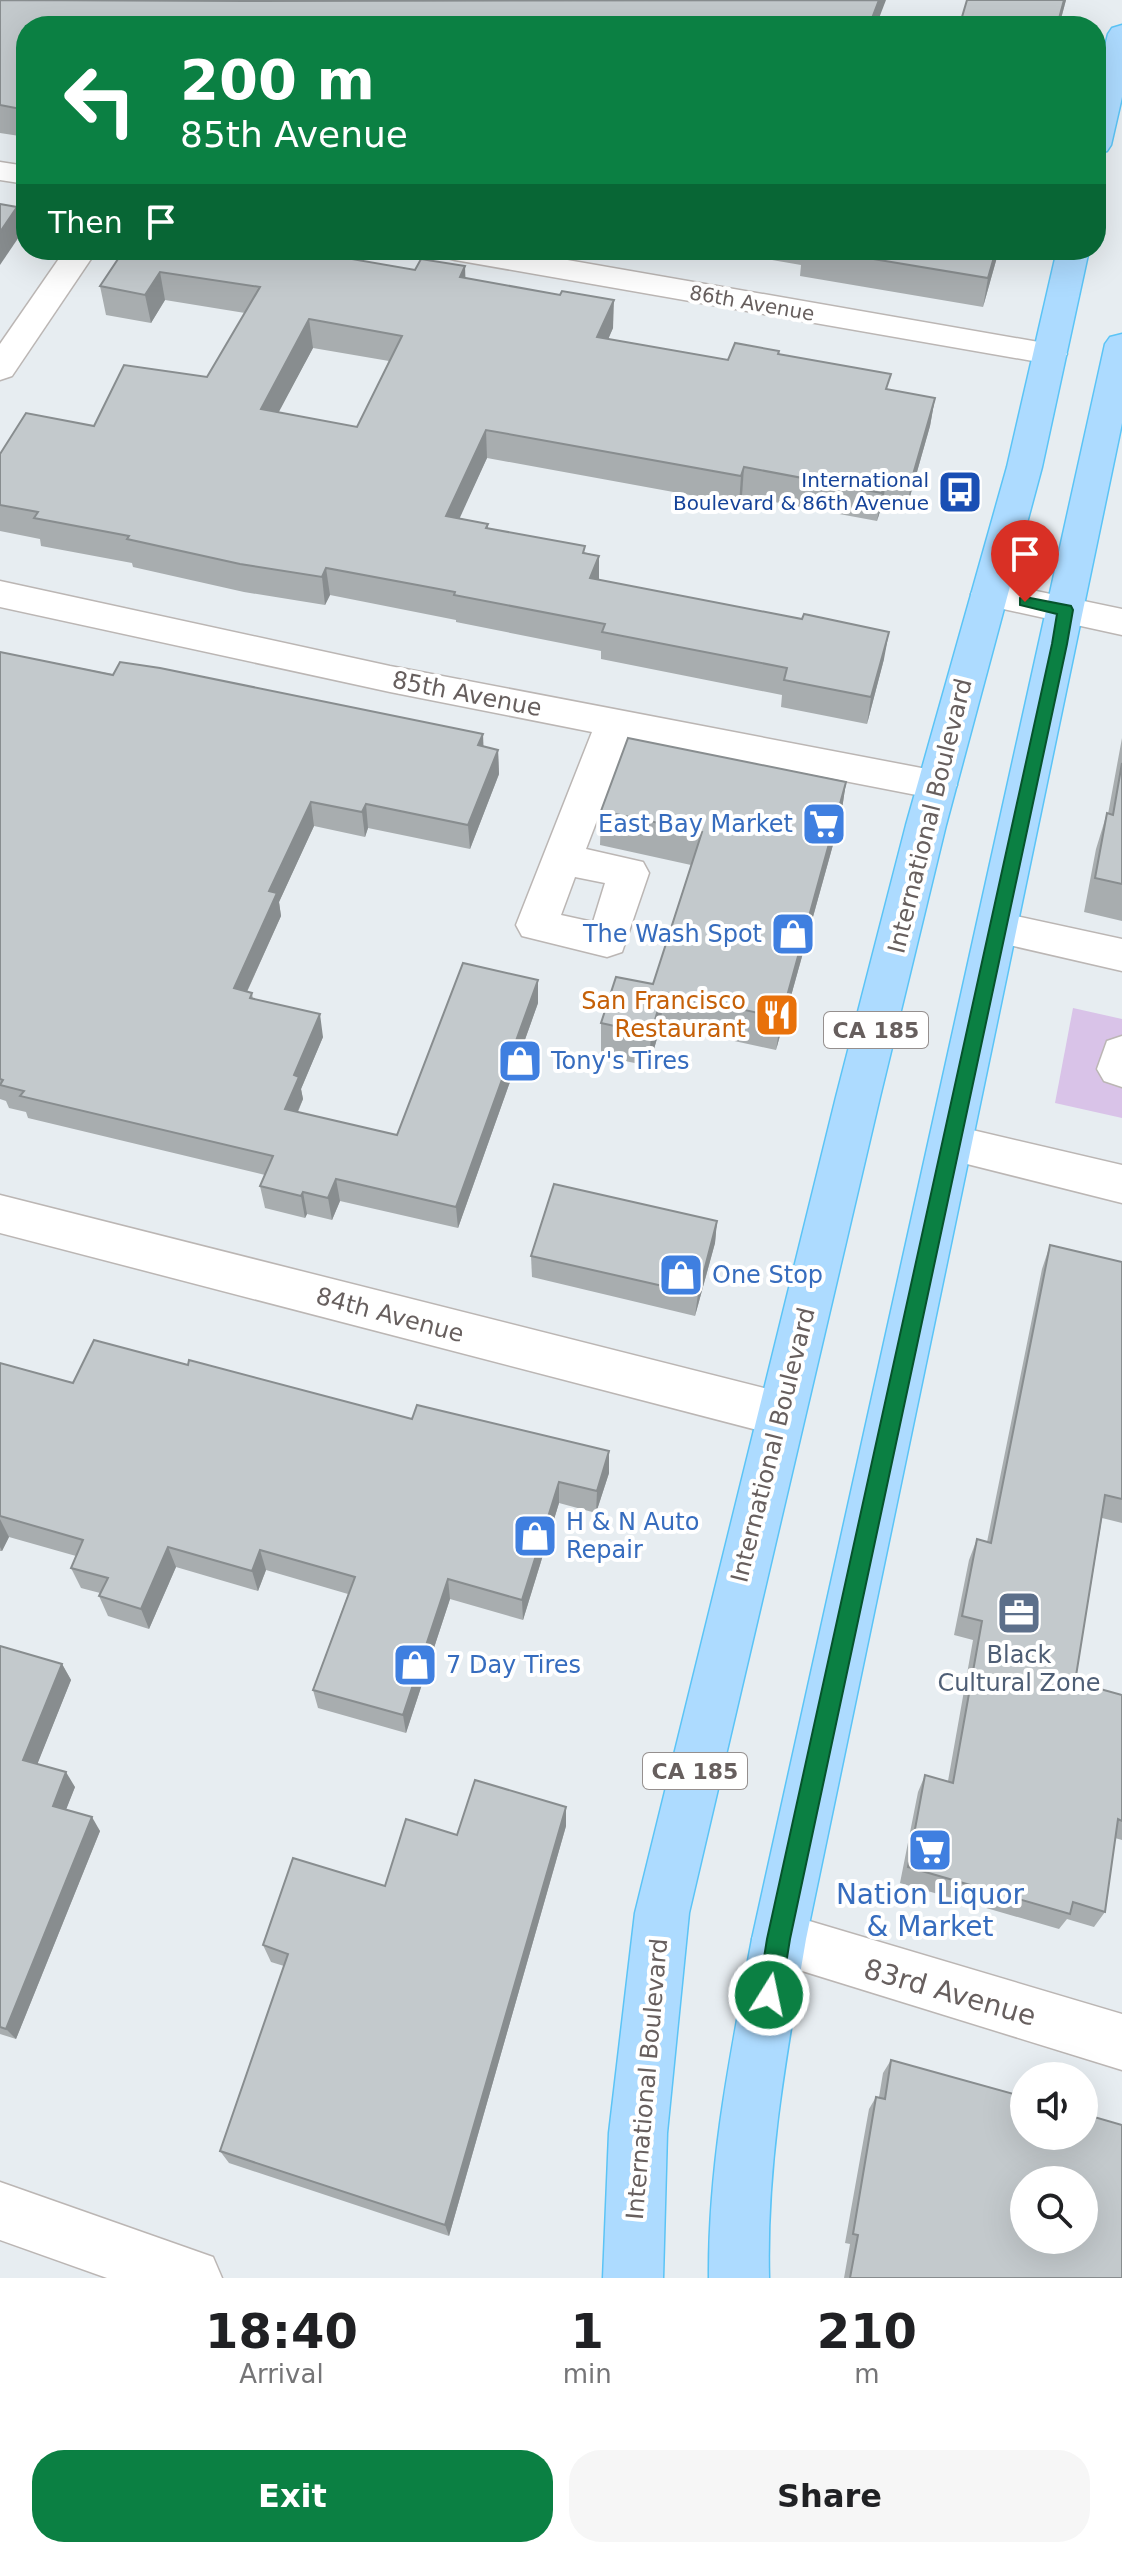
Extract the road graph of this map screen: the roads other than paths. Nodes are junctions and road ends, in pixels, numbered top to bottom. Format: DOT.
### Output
graph roads {
  1 [pos="1122,34"];
  2 [pos="1106,80"];
  3 [pos="74,260"];
  4 [pos="512,260"];
  5 [pos="1071,260"];
  6 [pos="1122,344"];
  7 [pos="1050,354"];
  8 [pos="0,369"];
  9 [pos="0,594"];
  10 [pos="989,594"];
  11 [pos="1065,610"];
  12 [pos="1122,622"];
  13 [pos="614,723"];
  14 [pos="937,785"];
  15 [pos="561,859"];
  16 [pos="998,928"];
  17 [pos="1122,955"];
  18 [pos="1122,1053"];
  19 [pos="1122,1070"];
  20 [pos="951,1143"];
  21 [pos="1122,1184"];
  22 [pos="0,1214"];
  23 [pos="780,1414"];
  24 [pos="779,1939"];
  25 [pos="1122,2042"];
  26 [pos="0,2211"];
  27 [pos="192,2278"];
  28 [pos="633,2278"];
  29 [pos="739,2278"];
  1 -- 2 [label="main road"];
  3 -- 8 [label="street"];
  4 -- 7 [label="street, 86th Avenue"];
  5 -- 7 [label="main road, International Boulevard / CA 185"];
  6 -- 11 [label="main road"];
  7 -- 10 [label="main road, International Boulevard / CA 185"];
  9 -- 13 [label="street, 85th Avenue"];
  10 -- 11 [label="street"];
  10 -- 14 [label="main road, International Boulevard / CA 185"];
  11 -- 12 [label="street"];
  11 -- 16 [label="main road"];
  13 -- 14 [label="street, 85th Avenue"];
  13 -- 15 [label="street"];
  14 -- 23 [label="main road, International Boulevard / CA 185"];
  16 -- 17 [label="street"];
  16 -- 20 [label="main road"];
  18 -- 19 [label="street"];
  20 -- 21 [label="street"];
  20 -- 24 [label="main road"];
  22 -- 23 [label="street, 84th Avenue"];
  23 -- 28 [label="main road, International Boulevard / CA 185"];
  24 -- 25 [label="street, 83rd Avenue"];
  24 -- 29 [label="main road"];
  26 -- 27 [label="street"];
}
